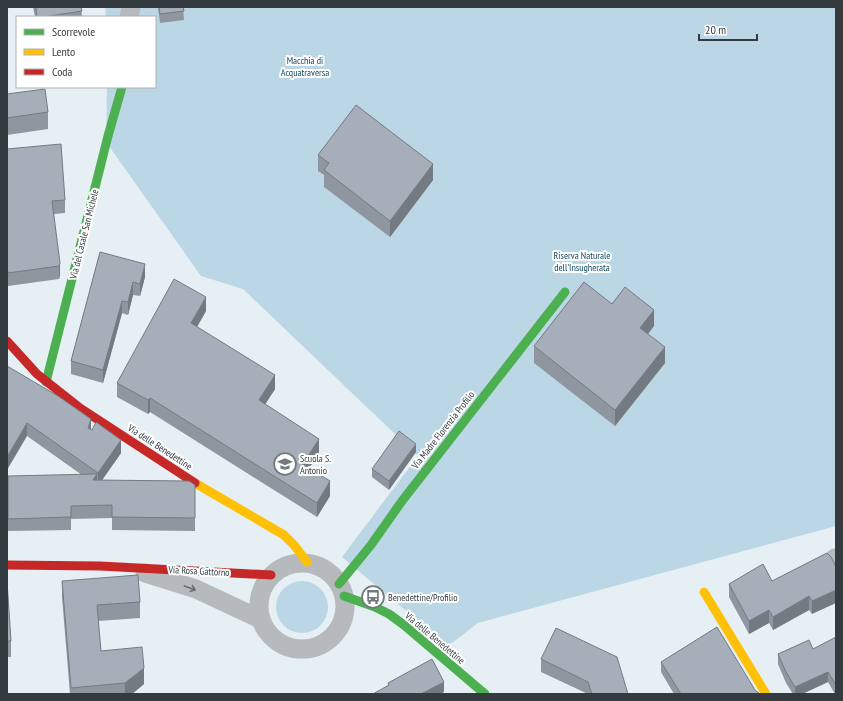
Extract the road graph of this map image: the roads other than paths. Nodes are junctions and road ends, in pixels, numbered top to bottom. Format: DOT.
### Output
graph roads {
  1 [pos="122,88"];
  2 [pos="565,292"];
  3 [pos="7,341"];
  4 [pos="46,382"];
  5 [pos="307,562"];
  6 [pos="7,565"];
  7 [pos="126,568"];
  8 [pos="271,575"];
  9 [pos="342,590"];
  10 [pos="704,592"];
  11 [pos="260,619"];
  12 [pos="483,694"];
  13 [pos="766,694"];
  1 -- 4 [label="street, Via del Casale San Michele"];
  2 -- 9 [label="street, Via Madre Florenzia Profilio"];
  3 -- 4 [label="street, Via delle Benedettine"];
  4 -- 5 [label="street, Via delle Benedettine"];
  5 -- 8 [label="street"];
  5 -- 9 [label="street"];
  6 -- 7 [label="street, Via Rosa Gattorno"];
  7 -- 8 [label="street, Via Rosa Gattorno"];
  7 -- 11 [label="street, Via Rosa Gattorno, one-way"];
  8 -- 11 [label="street"];
  9 -- 11 [label="street"];
  9 -- 12 [label="street, Via delle Benedettine"];
  10 -- 13 [label="street"];
}
